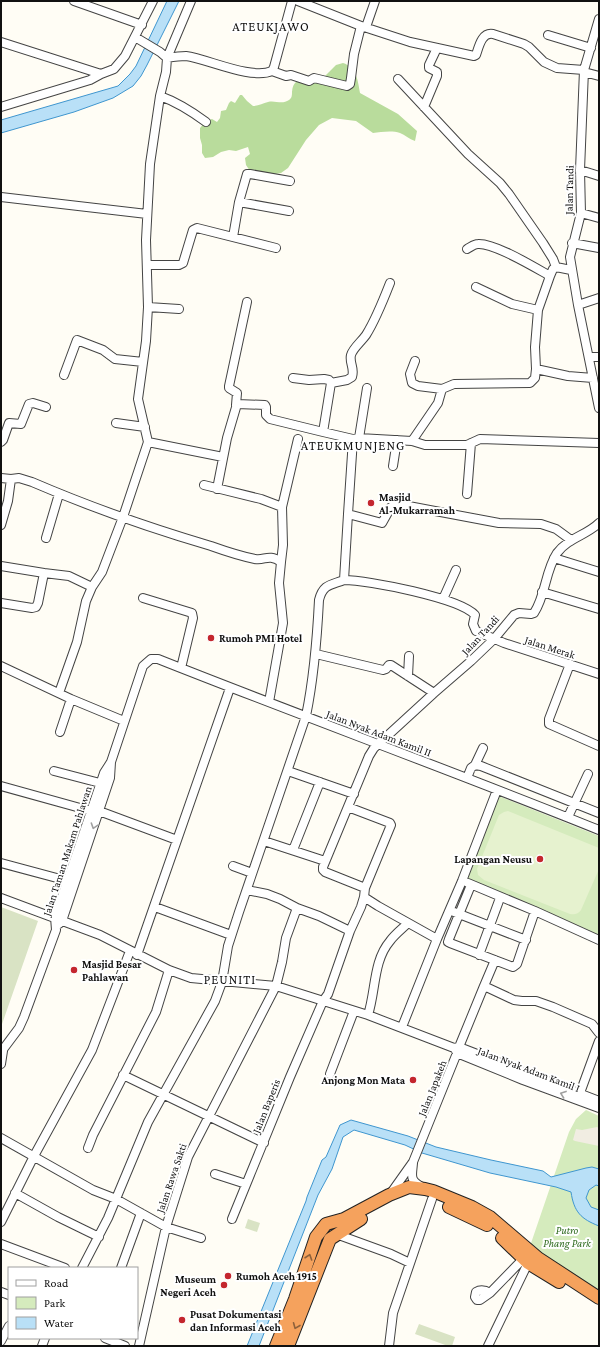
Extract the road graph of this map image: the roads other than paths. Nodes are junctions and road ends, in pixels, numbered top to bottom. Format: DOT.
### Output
graph roads {
  1 [pos="74,1"];
  2 [pos="153,1"];
  3 [pos="191,1"];
  4 [pos="292,1"];
  5 [pos="298,1"];
  6 [pos="375,1"];
  7 [pos="599,19"];
  8 [pos="142,25"];
  9 [pos="363,26"];
  10 [pos="548,35"];
  11 [pos="138,39"];
  12 [pos="1,42"];
  13 [pos="437,48"];
  14 [pos="591,48"];
  15 [pos="167,58"];
  16 [pos="272,71"];
  17 [pos="584,71"];
  18 [pos="102,74"];
  19 [pos="599,76"];
  20 [pos="398,79"];
  21 [pos="160,96"];
  22 [pos="1,107"];
  23 [pos="424,107"];
  24 [pos="206,122"];
  25 [pos="580,170"];
  26 [pos="599,176"];
  27 [pos="290,181"];
  28 [pos="1,196"];
  29 [pos="239,202"];
  30 [pos="289,211"];
  31 [pos="581,213"];
  32 [pos="147,214"];
  33 [pos="599,218"];
  34 [pos="233,237"];
  35 [pos="572,243"];
  36 [pos="276,248"];
  37 [pos="599,248"];
  38 [pos="467,249"];
  39 [pos="147,265"];
  40 [pos="556,267"];
  41 [pos="571,270"];
  42 [pos="550,276"];
  43 [pos="390,284"];
  44 [pos="476,287"];
  45 [pos="599,298"];
  46 [pos="247,302"];
  47 [pos="578,305"];
  48 [pos="148,307"];
  49 [pos="179,309"];
  50 [pos="538,310"];
  51 [pos="589,357"];
  52 [pos="599,357"];
  53 [pos="415,361"];
  54 [pos="143,362"];
  55 [pos="536,369"];
  56 [pos="64,375"];
  57 [pos="293,378"];
  58 [pos="593,378"];
  59 [pos="331,382"];
  60 [pos="367,388"];
  61 [pos="442,389"];
  62 [pos="236,405"];
  63 [pos="46,407"];
  64 [pos="599,408"];
  65 [pos="116,423"];
  66 [pos="145,427"];
  67 [pos="323,432"];
  68 [pos="356,438"];
  69 [pos="298,439"];
  70 [pos="397,440"];
  71 [pos="412,441"];
  72 [pos="1,442"];
  73 [pos="148,442"];
  74 [pos="471,443"];
  75 [pos="599,443"];
  76 [pos="223,457"];
  77 [pos="393,466"];
  78 [pos="1,478"];
  79 [pos="11,479"];
  80 [pos="204,485"];
  81 [pos="217,489"];
  82 [pos="59,494"];
  83 [pos="467,494"];
  84 [pos="282,507"];
  85 [pos="348,514"];
  86 [pos="123,517"];
  87 [pos="599,523"];
  88 [pos="1,525"];
  89 [pos="46,538"];
  90 [pos="571,540"];
  91 [pos="554,558"];
  92 [pos="281,562"];
  93 [pos="1,566"];
  94 [pos="456,570"];
  95 [pos="599,572"];
  96 [pos="44,573"];
  97 [pos="344,580"];
  98 [pos="92,587"];
  99 [pos="542,592"];
  100 [pos="143,598"];
  101 [pos="443,599"];
  102 [pos="2,606"];
  103 [pos="599,609"];
  104 [pos="494,639"];
  105 [pos="316,654"];
  106 [pos="409,656"];
  107 [pos="151,659"];
  108 [pos="570,664"];
  109 [pos="1,666"];
  110 [pos="181,668"];
  111 [pos="599,674"];
  112 [pos="408,676"];
  113 [pos="230,688"];
  114 [pos="59,693"];
  115 [pos="434,693"];
  116 [pos="71,698"];
  117 [pos="269,702"];
  118 [pos="306,716"];
  119 [pos="124,721"];
  120 [pos="60,732"];
  121 [pos="378,744"];
  122 [pos="599,746"];
  123 [pos="483,748"];
  124 [pos="111,762"];
  125 [pos="475,765"];
  126 [pos="54,771"];
  127 [pos="288,771"];
  128 [pos="588,774"];
  129 [pos="467,778"];
  130 [pos="320,782"];
  131 [pos="100,783"];
  132 [pos="1,786"];
  133 [pos="497,790"];
  134 [pos="354,794"];
  135 [pos="574,802"];
  136 [pos="348,807"];
  137 [pos="95,811"];
  138 [pos="599,813"];
  139 [pos="568,818"];
  140 [pos="599,830"];
  141 [pos="177,840"];
  142 [pos="264,841"];
  143 [pos="293,850"];
  144 [pos="325,861"];
  145 [pos="1,863"];
  146 [pos="78,863"];
  147 [pos="233,866"];
  148 [pos="252,873"];
  149 [pos="68,881"];
  150 [pos="462,881"];
  151 [pos="471,885"];
  152 [pos="365,888"];
  153 [pos="246,890"];
  154 [pos="364,897"];
  155 [pos="1,898"];
  156 [pos="500,898"];
  157 [pos="361,906"];
  158 [pos="378,906"];
  159 [pos="155,907"];
  160 [pos="297,908"];
  161 [pos="450,911"];
  162 [pos="535,911"];
  163 [pos="458,914"];
  164 [pos="58,919"];
  165 [pos="408,923"];
  166 [pos="490,926"];
  167 [pos="350,931"];
  168 [pos="231,935"];
  169 [pos="437,940"];
  170 [pos="526,940"];
  171 [pos="599,940"];
  172 [pos="134,953"];
  173 [pos="479,955"];
  174 [pos="495,960"];
  175 [pos="168,970"];
  176 [pos="222,982"];
  177 [pos="276,986"];
  178 [pos="484,986"];
  179 [pos="323,1001"];
  180 [pos="354,1011"];
  181 [pos="368,1015"];
  182 [pos="402,1027"];
  183 [pos="599,1034"];
  184 [pos="599,1041"];
  185 [pos="457,1049"];
  186 [pos="2,1051"];
  187 [pos="1,1063"];
  188 [pos="330,1074"];
  189 [pos="123,1075"];
  190 [pos="580,1093"];
  191 [pos="163,1095"];
  192 [pos="599,1101"];
  193 [pos="599,1108"];
  194 [pos="208,1115"];
  195 [pos="1,1138"];
  196 [pos="264,1142"];
  197 [pos="88,1148"];
  198 [pos="34,1156"];
  199 [pos="413,1162"];
  200 [pos="215,1174"];
  201 [pos="246,1184"];
  202 [pos="416,1192"];
  203 [pos="15,1193"];
  204 [pos="390,1195"];
  205 [pos="116,1199"];
  206 [pos="432,1199"];
  207 [pos="141,1213"];
  208 [pos="232,1219"];
  209 [pos="1,1222"];
  210 [pos="166,1226"];
  211 [pos="336,1234"];
  212 [pos="99,1237"];
  213 [pos="201,1238"];
  214 [pos="1,1244"];
  215 [pos="526,1261"];
  216 [pos="410,1263"];
  217 [pos="62,1267"];
  218 [pos="83,1267"];
  219 [pos="121,1267"];
  220 [pos="490,1293"];
  221 [pos="599,1298"];
  222 [pos="300,1301"];
  223 [pos="599,1306"];
  224 [pos="8,1328"];
  225 [pos="108,1339"];
  226 [pos="1,1341"];
  227 [pos="125,1346"];
  228 [pos="139,1346"];
  229 [pos="276,1346"];
  230 [pos="288,1346"];
  231 [pos="389,1346"];
  232 [pos="488,1346"];
  1 -- 8 [label="street"];
  2 -- 8 [label="street"];
  3 -- 15 [label="street"];
  4 -- 16 [label="street"];
  5 -- 9 [label="street"];
  6 -- 9 [label="street"];
  7 -- 14 [label="street, Jalan Tandi"];
  8 -- 11 [label="street"];
  9 -- 13 [label="street"];
  9 -- 16 [label="street"];
  10 -- 14 [label="street"];
  11 -- 15 [label="street"];
  11 -- 18 [label="street"];
  12 -- 18 [label="street"];
  13 -- 17 [label="street"];
  13 -- 23 [label="street"];
  14 -- 17 [label="street, Jalan Tandi"];
  15 -- 16 [label="street"];
  15 -- 21 [label="street"];
  17 -- 19 [label="street"];
  17 -- 25 [label="street, Jalan Tandi"];
  18 -- 22 [label="street"];
  20 -- 23 [label="street"];
  21 -- 24 [label="street"];
  21 -- 32 [label="street"];
  23 -- 40 [label="street"];
  25 -- 26 [label="street"];
  25 -- 31 [label="street, Jalan Tandi"];
  27 -- 29 [label="street"];
  28 -- 32 [label="street"];
  29 -- 30 [label="street"];
  29 -- 34 [label="street"];
  31 -- 33 [label="street"];
  31 -- 35 [label="street, Jalan Tandi"];
  32 -- 39 [label="street"];
  34 -- 36 [label="street"];
  34 -- 39 [label="street"];
  35 -- 37 [label="street"];
  35 -- 41 [label="street, Jalan Tandi"];
  38 -- 42 [label="street"];
  39 -- 48 [label="street"];
  40 -- 41 [label="street"];
  40 -- 42 [label="street"];
  41 -- 47 [label="street, Jalan Tandi"];
  42 -- 50 [label="street"];
  43 -- 59 [label="street"];
  44 -- 50 [label="street"];
  45 -- 47 [label="street"];
  46 -- 62 [label="street"];
  47 -- 51 [label="street, Jalan Tandi"];
  48 -- 49 [label="street"];
  48 -- 54 [label="street"];
  50 -- 55 [label="street"];
  51 -- 52 [label="street"];
  51 -- 58 [label="street, Jalan Tandi"];
  53 -- 61 [label="street"];
  54 -- 56 [label="street"];
  54 -- 66 [label="street"];
  55 -- 58 [label="street"];
  55 -- 61 [label="street"];
  57 -- 59 [label="street"];
  58 -- 64 [label="street, Jalan Tandi"];
  59 -- 67 [label="street"];
  60 -- 68 [label="street"];
  61 -- 71 [label="street"];
  62 -- 67 [label="street"];
  62 -- 76 [label="street"];
  63 -- 72 [label="street"];
  65 -- 66 [label="street"];
  66 -- 73 [label="street"];
  67 -- 68 [label="street"];
  68 -- 70 [label="street"];
  68 -- 85 [label="street"];
  69 -- 84 [label="street"];
  70 -- 71 [label="street"];
  70 -- 77 [label="street"];
  71 -- 74 [label="street"];
  73 -- 76 [label="street"];
  73 -- 86 [label="street"];
  74 -- 75 [label="street"];
  74 -- 83 [label="street"];
  76 -- 81 [label="street"];
  78 -- 79 [label="street"];
  79 -- 82 [label="street"];
  79 -- 88 [label="street"];
  80 -- 81 [label="street"];
  81 -- 84 [label="street"];
  82 -- 86 [label="street"];
  82 -- 89 [label="street"];
  84 -- 92 [label="street"];
  85 -- 90 [label="street"];
  85 -- 97 [label="street"];
  86 -- 92 [label="street"];
  86 -- 98 [label="street"];
  87 -- 90 [label="street, Jalan Tandi"];
  90 -- 91 [label="street, Jalan Tandi"];
  91 -- 95 [label="street"];
  91 -- 99 [label="street, Jalan Tandi"];
  92 -- 117 [label="street"];
  93 -- 96 [label="street"];
  94 -- 101 [label="street"];
  96 -- 98 [label="street"];
  96 -- 102 [label="street"];
  97 -- 101 [label="street"];
  97 -- 105 [label="street"];
  98 -- 114 [label="street"];
  99 -- 103 [label="street"];
  99 -- 104 [label="street, Jalan Tandi"];
  100 -- 110 [label="street"];
  101 -- 104 [label="street, Jalan Merak"];
  104 -- 108 [label="street, Jalan Merak"];
  104 -- 115 [label="street, Jalan Tandi"];
  105 -- 112 [label="street"];
  105 -- 118 [label="street"];
  106 -- 112 [label="street"];
  107 -- 110 [label="street, Jalan Nyak Adam Kamil II"];
  107 -- 119 [label="street, Jalan Taman Makam Pahlawan"];
  108 -- 111 [label="street, Jalan Merak"];
  108 -- 122 [label="street"];
  109 -- 114 [label="street"];
  110 -- 113 [label="street, Jalan Nyak Adam Kamil II"];
  112 -- 115 [label="street"];
  113 -- 117 [label="street, Jalan Nyak Adam Kamil II"];
  113 -- 141 [label="street"];
  114 -- 116 [label="street"];
  115 -- 121 [label="street, Jalan Tandi"];
  116 -- 119 [label="street"];
  116 -- 120 [label="street"];
  117 -- 118 [label="street, Jalan Nyak Adam Kamil II"];
  118 -- 121 [label="street, Jalan Nyak Adam Kamil II"];
  118 -- 127 [label="street"];
  119 -- 124 [label="street, Jalan Taman Makam Pahlawan"];
  121 -- 129 [label="street, Jalan Nyak Adam Kamil II"];
  121 -- 134 [label="street, Jalan Tandi"];
  123 -- 125 [label="street"];
  124 -- 131 [label="street, Jalan Taman Makam Pahlawan"];
  124 -- 137 [label="street"];
  125 -- 129 [label="street"];
  125 -- 135 [label="street"];
  126 -- 131 [label="street"];
  127 -- 130 [label="street"];
  127 -- 142 [label="street"];
  128 -- 135 [label="street"];
  129 -- 133 [label="street, Jalan Nyak Adam Kamil II"];
  130 -- 134 [label="street"];
  130 -- 143 [label="street"];
  131 -- 137 [label="street, Jalan Taman Makam Pahlawan"];
  132 -- 137 [label="street"];
  133 -- 139 [label="street, Jalan Nyak Adam Kamil II"];
  133 -- 150 [label="street"];
  134 -- 136 [label="street, Jalan Tandi"];
  135 -- 138 [label="street"];
  135 -- 139 [label="street"];
  136 -- 144 [label="street, Jalan Tandi"];
  136 -- 152 [label="street, Jalan Baperis"];
  137 -- 141 [label="street"];
  137 -- 146 [label="street, Jalan Taman Makam Pahlawan"];
  139 -- 140 [label="street, Jalan Nyak Adam Kamil II"];
  141 -- 159 [label="street"];
  142 -- 143 [label="street"];
  142 -- 148 [label="street"];
  143 -- 144 [label="street"];
  144 -- 152 [label="street"];
  145 -- 149 [label="street"];
  146 -- 149 [label="street, Jalan Taman Makam Pahlawan"];
  146 -- 164 [label="street"];
  147 -- 148 [label="street"];
  148 -- 153 [label="street"];
  149 -- 164 [label="street, Jalan Taman Makam Pahlawan"];
  150 -- 151 [label="street"];
  150 -- 161 [label="street"];
  151 -- 156 [label="street"];
  151 -- 163 [label="street"];
  152 -- 154 [label="street, Jalan Baperis"];
  153 -- 160 [label="street"];
  153 -- 168 [label="street"];
  154 -- 157 [label="street, Jalan Baperis"];
  154 -- 158 [label="street"];
  155 -- 164 [label="street, Jalan Nyak Adam Kamil I"];
  156 -- 162 [label="street"];
  156 -- 166 [label="street"];
  157 -- 158 [label="street"];
  157 -- 167 [label="street, Jalan Baperis"];
  158 -- 165 [label="street"];
  159 -- 168 [label="street"];
  159 -- 172 [label="street"];
  160 -- 167 [label="street"];
  160 -- 177 [label="street, Jalan Rawa Sakti"];
  161 -- 163 [label="street"];
  161 -- 169 [label="street"];
  162 -- 170 [label="street"];
  162 -- 171 [label="street"];
  163 -- 166 [label="street"];
  163 -- 173 [label="street"];
  164 -- 172 [label="street, Jalan Nyak Adam Kamil I"];
  164 -- 186 [label="street, Jalan Taman Makam Pahlawan"];
  165 -- 169 [label="street"];
  165 -- 181 [label="street"];
  166 -- 170 [label="street"];
  166 -- 173 [label="street"];
  167 -- 179 [label="street, Jalan Baperis"];
  168 -- 176 [label="street"];
  169 -- 182 [label="street"];
  170 -- 174 [label="street"];
  172 -- 175 [label="street, Jalan Nyak Adam Kamil I"];
  172 -- 198 [label="street"];
  173 -- 174 [label="street"];
  174 -- 178 [label="street, Jalan Japakeh"];
  175 -- 176 [label="street, Jalan Nyak Adam Kamil I"];
  175 -- 189 [label="street"];
  176 -- 177 [label="street, Jalan Nyak Adam Kamil I"];
  176 -- 191 [label="street"];
  177 -- 179 [label="street, Jalan Nyak Adam Kamil I"];
  177 -- 194 [label="street, Jalan Rawa Sakti"];
  178 -- 183 [label="street"];
  178 -- 185 [label="street, Jalan Japakeh"];
  179 -- 180 [label="street, Jalan Nyak Adam Kamil I"];
  179 -- 196 [label="street, Jalan Baperis"];
  180 -- 181 [label="street, Jalan Nyak Adam Kamil I"];
  180 -- 188 [label="street"];
  181 -- 182 [label="street, Jalan Nyak Adam Kamil I"];
  182 -- 185 [label="street, Jalan Nyak Adam Kamil I"];
  184 -- 190 [label="street"];
  185 -- 190 [label="street, Jalan Nyak Adam Kamil I"];
  193 -- 185 [label="street, Jalan Nyak Adam Kamil I, one-way"];
  185 -- 199 [label="street, Jalan Japakeh"];
  186 -- 187 [label="street, Jalan Taman Makam Pahlawan"];
  189 -- 191 [label="street"];
  189 -- 197 [label="street"];
  190 -- 192 [label="street, Jalan Nyak Adam Kamil I"];
  191 -- 194 [label="street"];
  191 -- 205 [label="street"];
  194 -- 196 [label="street"];
  194 -- 210 [label="street, Jalan Rawa Sakti"];
  195 -- 198 [label="street"];
  196 -- 201 [label="street, Jalan Baperis"];
  198 -- 203 [label="street"];
  198 -- 205 [label="street"];
  199 -- 202 [label="street"];
  199 -- 204 [label="street, Jalan Japakeh"];
  200 -- 201 [label="street"];
  201 -- 208 [label="street, Jalan Baperis"];
  202 -- 204 [label="highway"];
  202 -- 206 [label="highway"];
  202 -- 211 [label="highway"];
  202 -- 221 [label="highway"];
  203 -- 209 [label="street"];
  203 -- 212 [label="street"];
  222 -- 204 [label="highway, one-way"];
  205 -- 207 [label="street"];
  205 -- 212 [label="street"];
  206 -- 215 [label="highway"];
  206 -- 216 [label="street"];
  207 -- 210 [label="street"];
  207 -- 219 [label="street"];
  210 -- 213 [label="street"];
  210 -- 228 [label="street, Jalan Rawa Sakti"];
  211 -- 216 [label="street"];
  211 -- 222 [label="highway"];
  212 -- 218 [label="street"];
  214 -- 217 [label="street"];
  215 -- 220 [label="street"];
  215 -- 223 [label="highway"];
  215 -- 232 [label="street"];
  216 -- 231 [label="street"];
  222 -- 229 [label="highway"];
  222 -- 230 [label="highway, one-way"];
  224 -- 226 [label="street"];
  225 -- 227 [label="street"];
}
